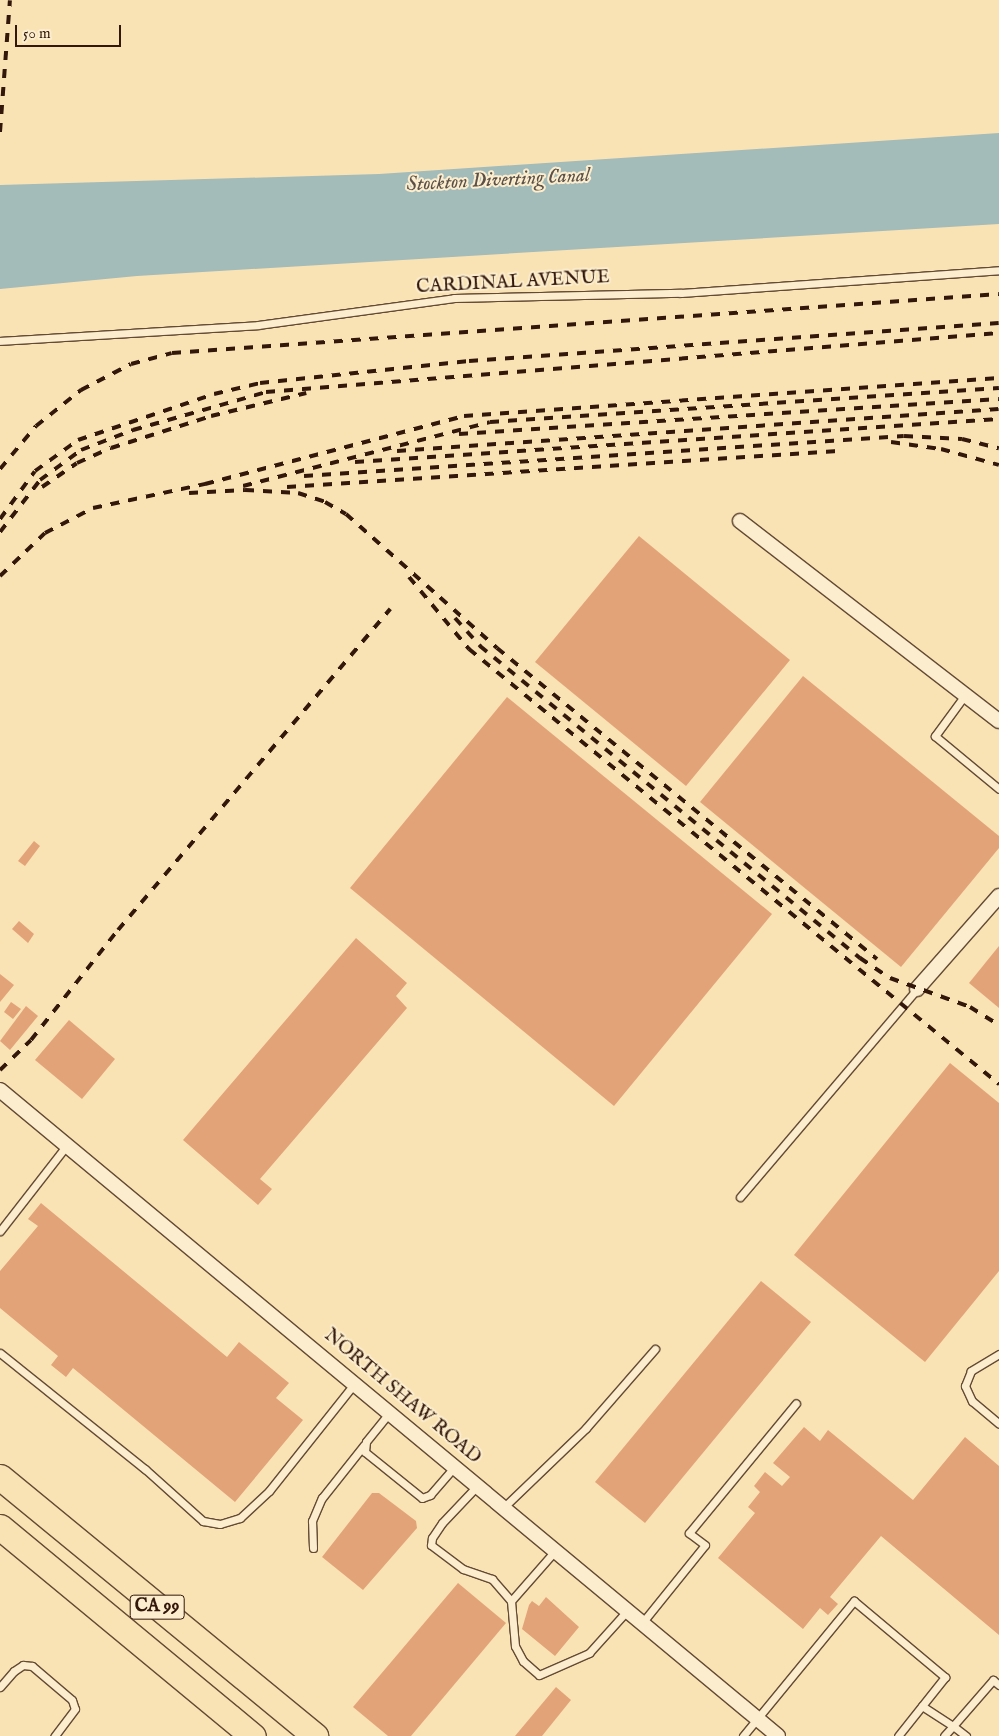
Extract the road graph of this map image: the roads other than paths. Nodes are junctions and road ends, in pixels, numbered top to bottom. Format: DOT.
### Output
graph roads {
  1 [pos="999,270"];
  2 [pos="0,341"];
  3 [pos="740,521"];
  4 [pos="966,695"];
  5 [pos="999,721"];
  6 [pos="999,788"];
  7 [pos="999,896"];
  8 [pos="918,990"];
  9 [pos="0,1090"];
  10 [pos="67,1145"];
  11 [pos="740,1197"];
  12 [pos="0,1231"];
  13 [pos="655,1349"];
  14 [pos="0,1353"];
  15 [pos="999,1354"];
  16 [pos="355,1382"];
  17 [pos="796,1403"];
  18 [pos="390,1412"];
  19 [pos="999,1424"];
  20 [pos="364,1445"];
  21 [pos="455,1466"];
  22 [pos="0,1477"];
  23 [pos="478,1485"];
  24 [pos="504,1507"];
  25 [pos="0,1527"];
  26 [pos="314,1548"];
  27 [pos="556,1550"];
  28 [pos="511,1601"];
  29 [pos="627,1611"];
  30 [pos="642,1623"];
  31 [pos="999,1685"];
  32 [pos="0,1687"];
  33 [pos="922,1706"];
  34 [pos="757,1720"];
  35 [pos="953,1726"];
  36 [pos="55,1736"];
  37 [pos="253,1736"];
  38 [pos="315,1736"];
  39 [pos="743,1736"];
  40 [pos="778,1736"];
  41 [pos="898,1736"];
  42 [pos="944,1736"];
  43 [pos="966,1736"];
  1 -- 2 [label="lane, CARDINAL AVENUE"];
  3 -- 4 [label="street"];
  4 -- 5 [label="street"];
  4 -- 6 [label="lane"];
  7 -- 8 [label="street"];
  8 -- 11 [label="lane"];
  9 -- 10 [label="street, NORTH SHAW ROAD"];
  10 -- 12 [label="lane"];
  10 -- 16 [label="street, NORTH SHAW ROAD"];
  13 -- 24 [label="lane"];
  14 -- 16 [label="lane"];
  15 -- 19 [label="lane"];
  16 -- 18 [label="street, NORTH SHAW ROAD"];
  17 -- 30 [label="lane"];
  18 -- 20 [label="lane"];
  18 -- 21 [label="street, NORTH SHAW ROAD"];
  20 -- 21 [label="lane"];
  20 -- 26 [label="lane"];
  21 -- 23 [label="street, NORTH SHAW ROAD"];
  22 -- 38 [label="highway, CA 99"];
  23 -- 24 [label="street, NORTH SHAW ROAD"];
  23 -- 28 [label="lane"];
  24 -- 27 [label="street, NORTH SHAW ROAD"];
  25 -- 37 [label="highway, CA 99"];
  27 -- 28 [label="lane"];
  27 -- 29 [label="street, NORTH SHAW ROAD"];
  28 -- 29 [label="lane"];
  29 -- 30 [label="street, NORTH SHAW ROAD"];
  30 -- 34 [label="street, NORTH SHAW ROAD"];
  31 -- 35 [label="lane"];
  32 -- 36 [label="lane"];
  33 -- 34 [label="lane"];
  33 -- 35 [label="lane"];
  33 -- 41 [label="lane"];
  34 -- 39 [label="lane"];
  34 -- 40 [label="street, NORTH SHAW ROAD"];
  35 -- 42 [label="lane"];
  35 -- 43 [label="lane"];
}
